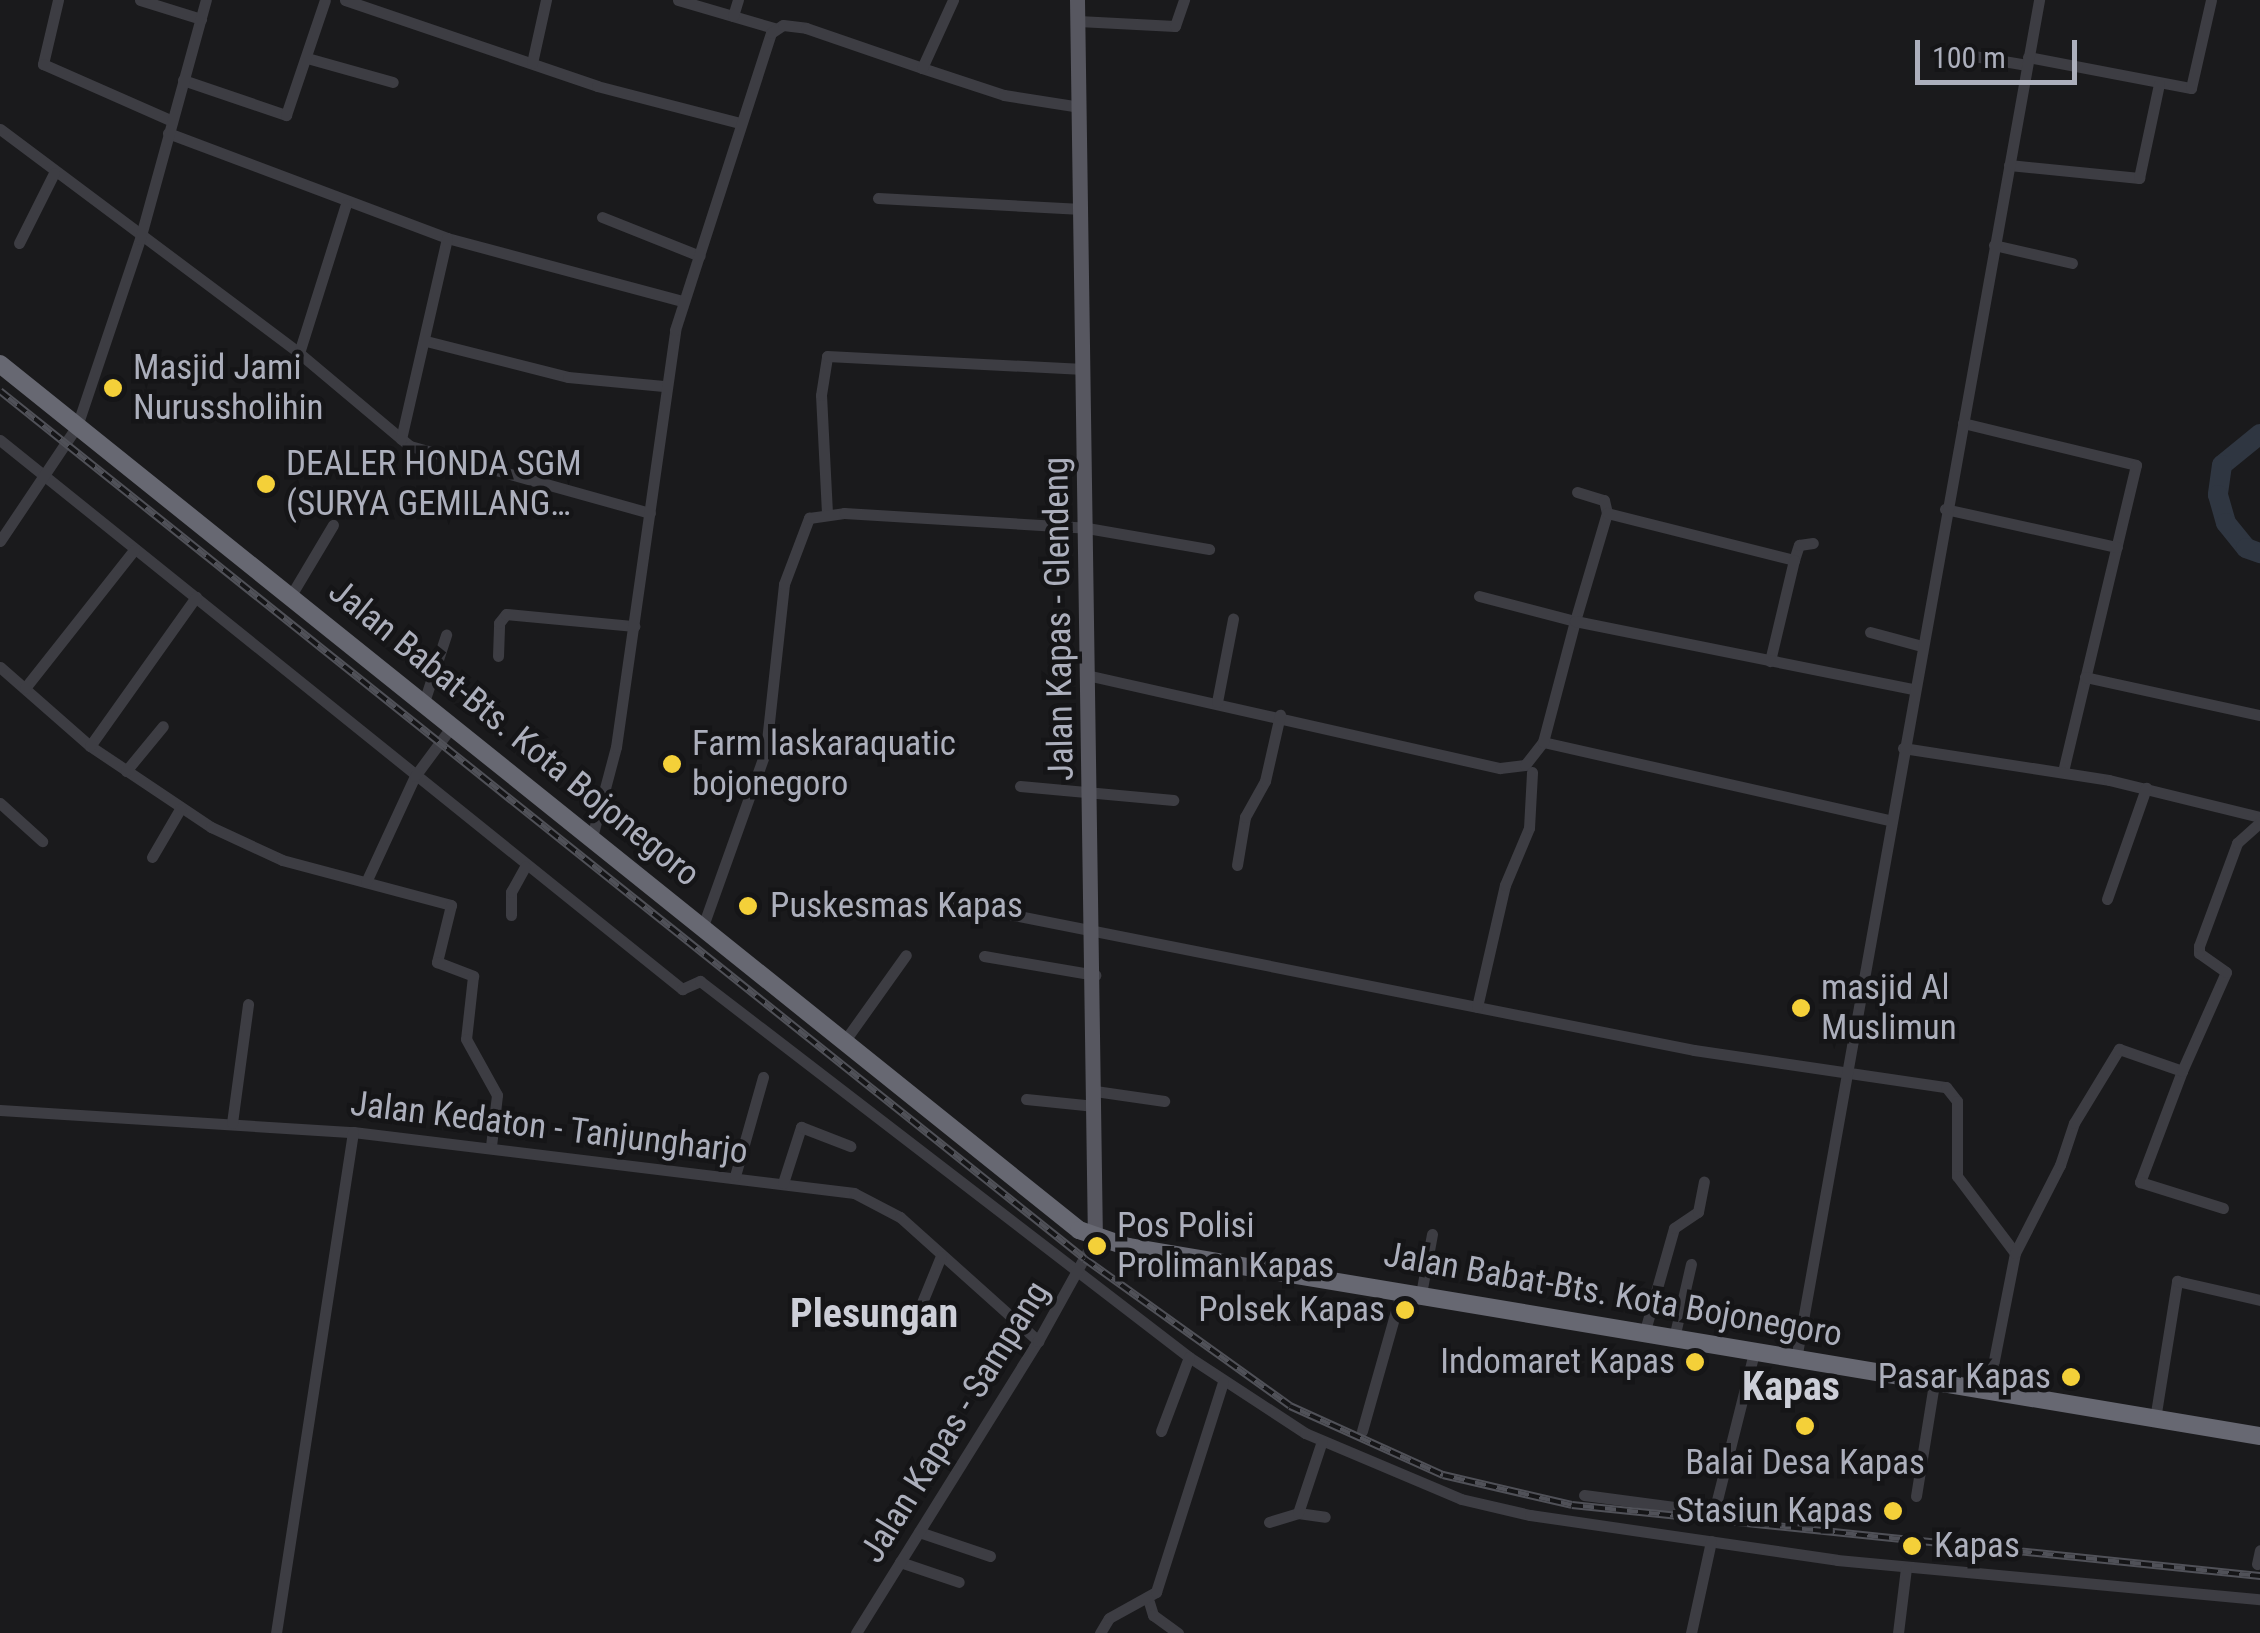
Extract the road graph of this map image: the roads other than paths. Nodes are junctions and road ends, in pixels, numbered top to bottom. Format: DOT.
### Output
graph roads {
  1 [pos="58,0"];
  2 [pos="140,0"];
  3 [pos="206,0"];
  4 [pos="325,0"];
  5 [pos="346,0"];
  6 [pos="546,0"];
  7 [pos="678,0"];
  8 [pos="738,0"];
  9 [pos="954,0"];
  10 [pos="1077,0"];
  11 [pos="1184,0"];
  12 [pos="2039,0"];
  13 [pos="2211,0"];
  14 [pos="734,16"];
  15 [pos="200,19"];
  16 [pos="1078,21"];
  17 [pos="774,28"];
  18 [pos="1956,54"];
  19 [pos="307,58"];
  20 [pos="2028,61"];
  21 [pos="532,63"];
  22 [pos="922,68"];
  23 [pos="183,80"];
  24 [pos="394,82"];
  25 [pos="2158,84"];
  26 [pos="1080,107"];
  27 [pos="740,123"];
  28 [pos="170,127"];
  29 [pos="0,129"];
  30 [pos="2009,165"];
  31 [pos="54,173"];
  32 [pos="878,198"];
  33 [pos="346,204"];
  34 [pos="1082,209"];
  35 [pos="602,217"];
  36 [pos="140,238"];
  37 [pos="447,238"];
  38 [pos="19,243"];
  39 [pos="1994,245"];
  40 [pos="700,256"];
  41 [pos="2072,263"];
  42 [pos="682,301"];
  43 [pos="426,341"];
  44 [pos="299,353"];
  45 [pos="0,364"];
  46 [pos="1084,370"];
  47 [pos="664,386"];
  48 [pos="1963,423"];
  49 [pos="77,426"];
  50 [pos="401,438"];
  51 [pos="0,440"];
  52 [pos="41,473"];
  53 [pos="1578,492"];
  54 [pos="1945,509"];
  55 [pos="650,512"];
  56 [pos="827,513"];
  57 [pos="1607,513"];
  58 [pos="333,526"];
  59 [pos="1087,528"];
  60 [pos="0,542"];
  61 [pos="1812,544"];
  62 [pos="2117,547"];
  63 [pos="1209,549"];
  64 [pos="134,550"];
  65 [pos="1794,560"];
  66 [pos="1479,596"];
  67 [pos="290,597"];
  68 [pos="196,598"];
  69 [pos="1233,620"];
  70 [pos="1576,621"];
  71 [pos="634,626"];
  72 [pos="1870,632"];
  73 [pos="446,636"];
  74 [pos="1922,646"];
  75 [pos="498,656"];
  76 [pos="1770,661"];
  77 [pos="0,667"];
  78 [pos="1091,676"];
  79 [pos="2085,676"];
  80 [pos="25,688"];
  81 [pos="1913,689"];
  82 [pos="424,702"];
  83 [pos="1217,702"];
  84 [pos="1280,714"];
  85 [pos="2260,715"];
  86 [pos="163,726"];
  87 [pos="452,726"];
  88 [pos="90,746"];
  89 [pos="1540,747"];
  90 [pos="1904,748"];
  91 [pos="1513,770"];
  92 [pos="126,771"];
  93 [pos="1532,772"];
  94 [pos="2063,772"];
  95 [pos="415,776"];
  96 [pos="1020,786"];
  97 [pos="2146,788"];
  98 [pos="1092,793"];
  99 [pos="1173,800"];
  100 [pos="0,803"];
  101 [pos="180,809"];
  102 [pos="1890,820"];
  103 [pos="2260,820"];
  104 [pos="592,837"];
  105 [pos="42,841"];
  106 [pos="152,857"];
  107 [pos="1237,865"];
  108 [pos="525,867"];
  109 [pos="366,882"];
  110 [pos="2108,899"];
  111 [pos="953,903"];
  112 [pos="511,916"];
  113 [pos="703,926"];
  114 [pos="1094,932"];
  115 [pos="906,955"];
  116 [pos="984,956"];
  117 [pos="1096,975"];
  118 [pos="248,1004"];
  119 [pos="1477,1006"];
  120 [pos="846,1039"];
  121 [pos="2182,1071"];
  122 [pos="1843,1076"];
  123 [pos="763,1077"];
  124 [pos="1095,1098"];
  125 [pos="1026,1099"];
  126 [pos="1164,1101"];
  127 [pos="0,1110"];
  128 [pos="232,1122"];
  129 [pos="352,1132"];
  130 [pos="491,1146"];
  131 [pos="850,1146"];
  132 [pos="735,1176"];
  133 [pos="782,1182"];
  134 [pos="1704,1182"];
  135 [pos="2223,1208"];
  136 [pos="1432,1234"];
  137 [pos="1095,1238"];
  138 [pos="2015,1253"];
  139 [pos="941,1256"];
  140 [pos="1691,1264"];
  141 [pos="1079,1273"];
  142 [pos="1411,1292"];
  143 [pos="2260,1300"];
  144 [pos="916,1317"];
  145 [pos="1644,1334"];
  146 [pos="1674,1338"];
  147 [pos="1038,1342"];
  148 [pos="1754,1353"];
  149 [pos="1189,1357"];
  150 [pos="1796,1360"];
  151 [pos="1223,1382"];
  152 [pos="1934,1384"];
  153 [pos="1988,1391"];
  154 [pos="2155,1419"];
  155 [pos="1161,1431"];
  156 [pos="1362,1431"];
  157 [pos="2260,1436"];
  158 [pos="1322,1442"];
  159 [pos="1584,1495"];
  160 [pos="1916,1496"];
  161 [pos="1298,1513"];
  162 [pos="1325,1517"];
  163 [pos="1269,1522"];
  164 [pos="919,1532"];
  165 [pos="1711,1541"];
  166 [pos="2260,1550"];
  167 [pos="990,1556"];
  168 [pos="900,1562"];
  169 [pos="2257,1564"];
  170 [pos="1906,1568"];
  171 [pos="960,1582"];
  172 [pos="2260,1598"];
  173 [pos="1150,1602"];
  174 [pos="276,1633"];
  175 [pos="856,1633"];
  176 [pos="1100,1633"];
  177 [pos="1178,1633"];
  178 [pos="1691,1633"];
  179 [pos="1898,1633"];
  1 -- 28 [label="street"];
  2 -- 15 [label="street"];
  3 -- 15 [label="street"];
  4 -- 19 [label="street"];
  5 -- 21 [label="street"];
  6 -- 21 [label="street"];
  7 -- 14 [label="street"];
  8 -- 14 [label="street"];
  9 -- 22 [label="street"];
  10 -- 16 [label="main road, Jalan Kapas - Glendeng"];
  11 -- 16 [label="street"];
  12 -- 20 [label="street"];
  13 -- 25 [label="street"];
  14 -- 17 [label="street"];
  15 -- 23 [label="street"];
  16 -- 26 [label="main road, Jalan Kapas - Glendeng"];
  17 -- 22 [label="street"];
  17 -- 27 [label="street"];
  18 -- 20 [label="street"];
  19 -- 23 [label="street"];
  19 -- 24 [label="street"];
  20 -- 25 [label="street"];
  20 -- 30 [label="street"];
  21 -- 27 [label="street"];
  22 -- 26 [label="street"];
  23 -- 28 [label="street"];
  25 -- 30 [label="street"];
  26 -- 34 [label="main road, Jalan Kapas - Glendeng"];
  27 -- 40 [label="street"];
  28 -- 33 [label="street"];
  28 -- 36 [label="street"];
  29 -- 31 [label="street"];
  30 -- 39 [label="street"];
  31 -- 36 [label="street"];
  31 -- 38 [label="street"];
  32 -- 34 [label="street"];
  33 -- 37 [label="street"];
  33 -- 44 [label="street"];
  34 -- 46 [label="main road, Jalan Kapas - Glendeng"];
  35 -- 40 [label="street"];
  36 -- 44 [label="street"];
  36 -- 49 [label="street"];
  37 -- 42 [label="street"];
  37 -- 43 [label="street"];
  39 -- 41 [label="street"];
  39 -- 48 [label="street"];
  40 -- 42 [label="street"];
  42 -- 47 [label="street"];
  43 -- 47 [label="street"];
  43 -- 50 [label="street"];
  44 -- 50 [label="street"];
  45 -- 49 [label="highway, Jalan Babat-Bts. Kota Bojonegoro"];
  46 -- 56 [label="street"];
  46 -- 59 [label="main road, Jalan Kapas - Glendeng"];
  47 -- 55 [label="street"];
  48 -- 54 [label="street"];
  48 -- 62 [label="street"];
  49 -- 52 [label="street"];
  49 -- 67 [label="highway, Jalan Babat-Bts. Kota Bojonegoro"];
  50 -- 55 [label="street"];
  51 -- 52 [label="street"];
  52 -- 60 [label="street"];
  52 -- 64 [label="street"];
  53 -- 57 [label="street"];
  54 -- 62 [label="street"];
  54 -- 74 [label="street"];
  55 -- 71 [label="street"];
  56 -- 59 [label="street"];
  56 -- 113 [label="street"];
  57 -- 65 [label="street"];
  57 -- 70 [label="street"];
  58 -- 67 [label="street"];
  59 -- 63 [label="street"];
  59 -- 78 [label="main road, Jalan Kapas - Glendeng"];
  61 -- 65 [label="street"];
  62 -- 79 [label="street"];
  64 -- 68 [label="street"];
  64 -- 80 [label="street"];
  65 -- 76 [label="street"];
  66 -- 70 [label="street"];
  67 -- 82 [label="highway, Jalan Babat-Bts. Kota Bojonegoro"];
  68 -- 88 [label="street"];
  68 -- 95 [label="street"];
  69 -- 83 [label="street"];
  70 -- 76 [label="street"];
  70 -- 89 [label="street"];
  71 -- 75 [label="street"];
  71 -- 104 [label="street"];
  72 -- 74 [label="street"];
  73 -- 82 [label="street"];
  74 -- 81 [label="street"];
  76 -- 81 [label="street"];
  77 -- 80 [label="street"];
  78 -- 83 [label="street"];
  78 -- 98 [label="main road, Jalan Kapas - Glendeng"];
  79 -- 85 [label="street"];
  79 -- 94 [label="street"];
  80 -- 88 [label="street"];
  81 -- 90 [label="street"];
  82 -- 87 [label="highway, Jalan Babat-Bts. Kota Bojonegoro"];
  83 -- 84 [label="street"];
  84 -- 91 [label="street"];
  84 -- 107 [label="street"];
  86 -- 92 [label="street"];
  87 -- 95 [label="street"];
  87 -- 104 [label="highway, Jalan Babat-Bts. Kota Bojonegoro"];
  88 -- 92 [label="street"];
  89 -- 91 [label="street"];
  89 -- 93 [label="street"];
  89 -- 102 [label="street"];
  90 -- 94 [label="street"];
  90 -- 102 [label="street"];
  91 -- 93 [label="street"];
  92 -- 101 [label="street"];
  93 -- 119 [label="street"];
  94 -- 97 [label="street"];
  95 -- 108 [label="street"];
  95 -- 109 [label="street"];
  96 -- 98 [label="street"];
  97 -- 103 [label="street"];
  97 -- 110 [label="street"];
  98 -- 99 [label="street"];
  98 -- 114 [label="main road, Jalan Kapas - Glendeng"];
  100 -- 105 [label="street"];
  101 -- 106 [label="street"];
  101 -- 109 [label="street"];
  102 -- 122 [label="street"];
  103 -- 121 [label="street"];
  104 -- 113 [label="highway, Jalan Babat-Bts. Kota Bojonegoro"];
  108 -- 112 [label="street"];
  108 -- 141 [label="street"];
  109 -- 130 [label="street"];
  111 -- 114 [label="street"];
  113 -- 120 [label="highway, Jalan Babat-Bts. Kota Bojonegoro"];
  114 -- 117 [label="main road, Jalan Kapas - Glendeng"];
  114 -- 119 [label="street"];
  115 -- 120 [label="street"];
  116 -- 117 [label="street"];
  117 -- 124 [label="main road, Jalan Kapas - Glendeng"];
  118 -- 128 [label="street"];
  119 -- 122 [label="street"];
  120 -- 137 [label="highway, Jalan Babat-Bts. Kota Bojonegoro"];
  121 -- 135 [label="street"];
  121 -- 138 [label="street"];
  122 -- 138 [label="street"];
  122 -- 150 [label="street"];
  123 -- 132 [label="street"];
  124 -- 125 [label="street"];
  124 -- 126 [label="street"];
  124 -- 137 [label="main road, Jalan Kapas - Glendeng"];
  127 -- 128 [label="street, Jalan Kedaton - Tanjungharjo"];
  128 -- 129 [label="street, Jalan Kedaton - Tanjungharjo"];
  129 -- 130 [label="street, Jalan Kedaton - Tanjungharjo"];
  129 -- 174 [label="street"];
  130 -- 132 [label="street, Jalan Kedaton - Tanjungharjo"];
  131 -- 133 [label="street"];
  132 -- 133 [label="street, Jalan Kedaton - Tanjungharjo"];
  133 -- 139 [label="street, Jalan Kedaton - Tanjungharjo"];
  134 -- 145 [label="street"];
  136 -- 142 [label="street"];
  137 -- 141 [label="street, Jalan Kapas - Sampang"];
  137 -- 142 [label="highway, Jalan Babat-Bts. Kota Bojonegoro"];
  138 -- 153 [label="street"];
  139 -- 144 [label="street"];
  139 -- 147 [label="street, Jalan Kedaton - Tanjungharjo"];
  140 -- 146 [label="street"];
  141 -- 147 [label="street, Jalan Kapas - Sampang"];
  141 -- 149 [label="street"];
  142 -- 145 [label="highway, Jalan Babat-Bts. Kota Bojonegoro"];
  142 -- 156 [label="street"];
  143 -- 154 [label="street"];
  145 -- 146 [label="highway, Jalan Babat-Bts. Kota Bojonegoro"];
  146 -- 148 [label="highway, Jalan Babat-Bts. Kota Bojonegoro"];
  147 -- 164 [label="street, Jalan Kapas - Sampang"];
  148 -- 150 [label="highway, Jalan Babat-Bts. Kota Bojonegoro"];
  148 -- 159 [label="street"];
  149 -- 151 [label="street"];
  149 -- 155 [label="street"];
  150 -- 152 [label="highway, Jalan Babat-Bts. Kota Bojonegoro"];
  151 -- 158 [label="street"];
  151 -- 173 [label="street"];
  152 -- 153 [label="highway, Jalan Babat-Bts. Kota Bojonegoro"];
  152 -- 160 [label="street"];
  153 -- 154 [label="highway, Jalan Babat-Bts. Kota Bojonegoro"];
  154 -- 157 [label="highway, Jalan Babat-Bts. Kota Bojonegoro"];
  158 -- 161 [label="street"];
  158 -- 165 [label="street"];
  161 -- 162 [label="street"];
  161 -- 163 [label="street"];
  164 -- 167 [label="street"];
  164 -- 168 [label="street, Jalan Kapas - Sampang"];
  165 -- 170 [label="street"];
  165 -- 178 [label="street"];
  166 -- 169 [label="street"];
  168 -- 171 [label="street"];
  168 -- 175 [label="street, Jalan Kapas - Sampang"];
  170 -- 172 [label="street"];
  170 -- 179 [label="street"];
  173 -- 176 [label="street"];
  173 -- 177 [label="street"];
}
